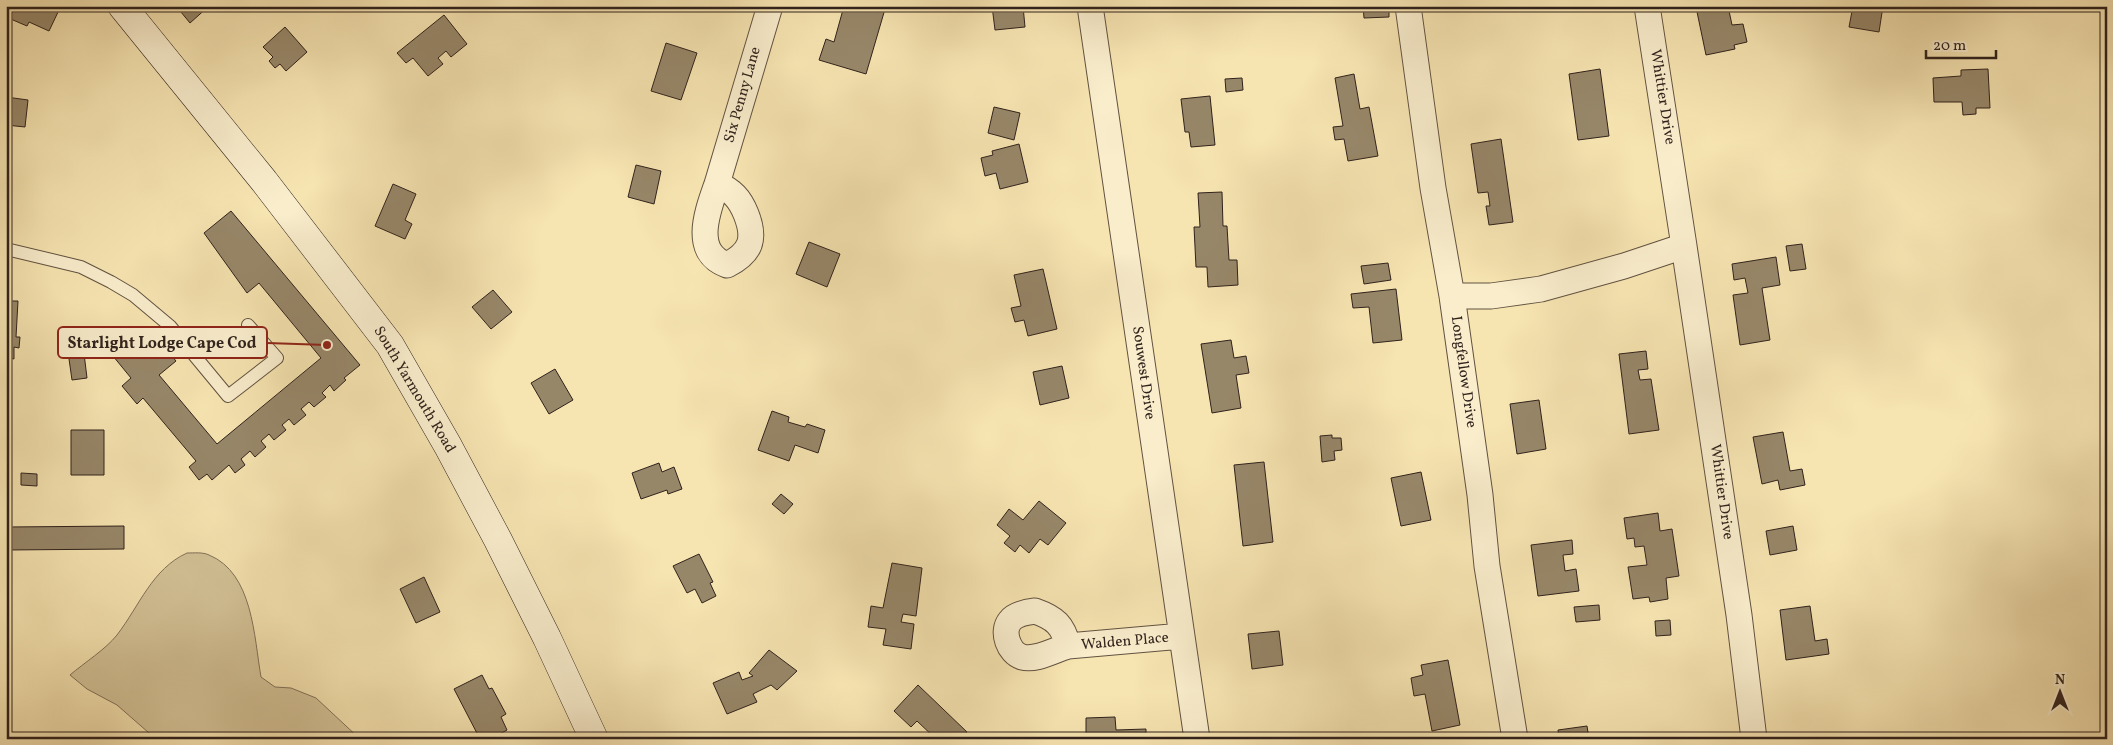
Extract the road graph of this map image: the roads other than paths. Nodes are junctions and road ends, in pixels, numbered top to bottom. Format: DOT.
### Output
graph roads {
  1 [pos="122,6"];
  2 [pos="770,6"];
  3 [pos="1090,6"];
  4 [pos="1408,6"];
  5 [pos="1647,6"];
  6 [pos="717,184"];
  7 [pos="1684,246"];
  8 [pos="6,249"];
  9 [pos="1452,296"];
  10 [pos="248,326"];
  11 [pos="1182,636"];
  12 [pos="1068,646"];
  13 [pos="594,739"];
  14 [pos="1197,739"];
  15 [pos="1515,739"];
  16 [pos="1754,739"];
  1 -- 13 [label="main road, South Yarmouth Road"];
  2 -- 6 [label="street, Six Penny Lane"];
  3 -- 11 [label="street, Souwest Drive"];
  4 -- 9 [label="street, Longfellow Drive"];
  5 -- 7 [label="street, Whittier Drive"];
  7 -- 9 [label="street"];
  7 -- 16 [label="street, Whittier Drive"];
  8 -- 10 [label="lane"];
  9 -- 15 [label="street, Longfellow Drive"];
  11 -- 12 [label="street, Walden Place"];
  11 -- 14 [label="street, Souwest Drive"];
}
